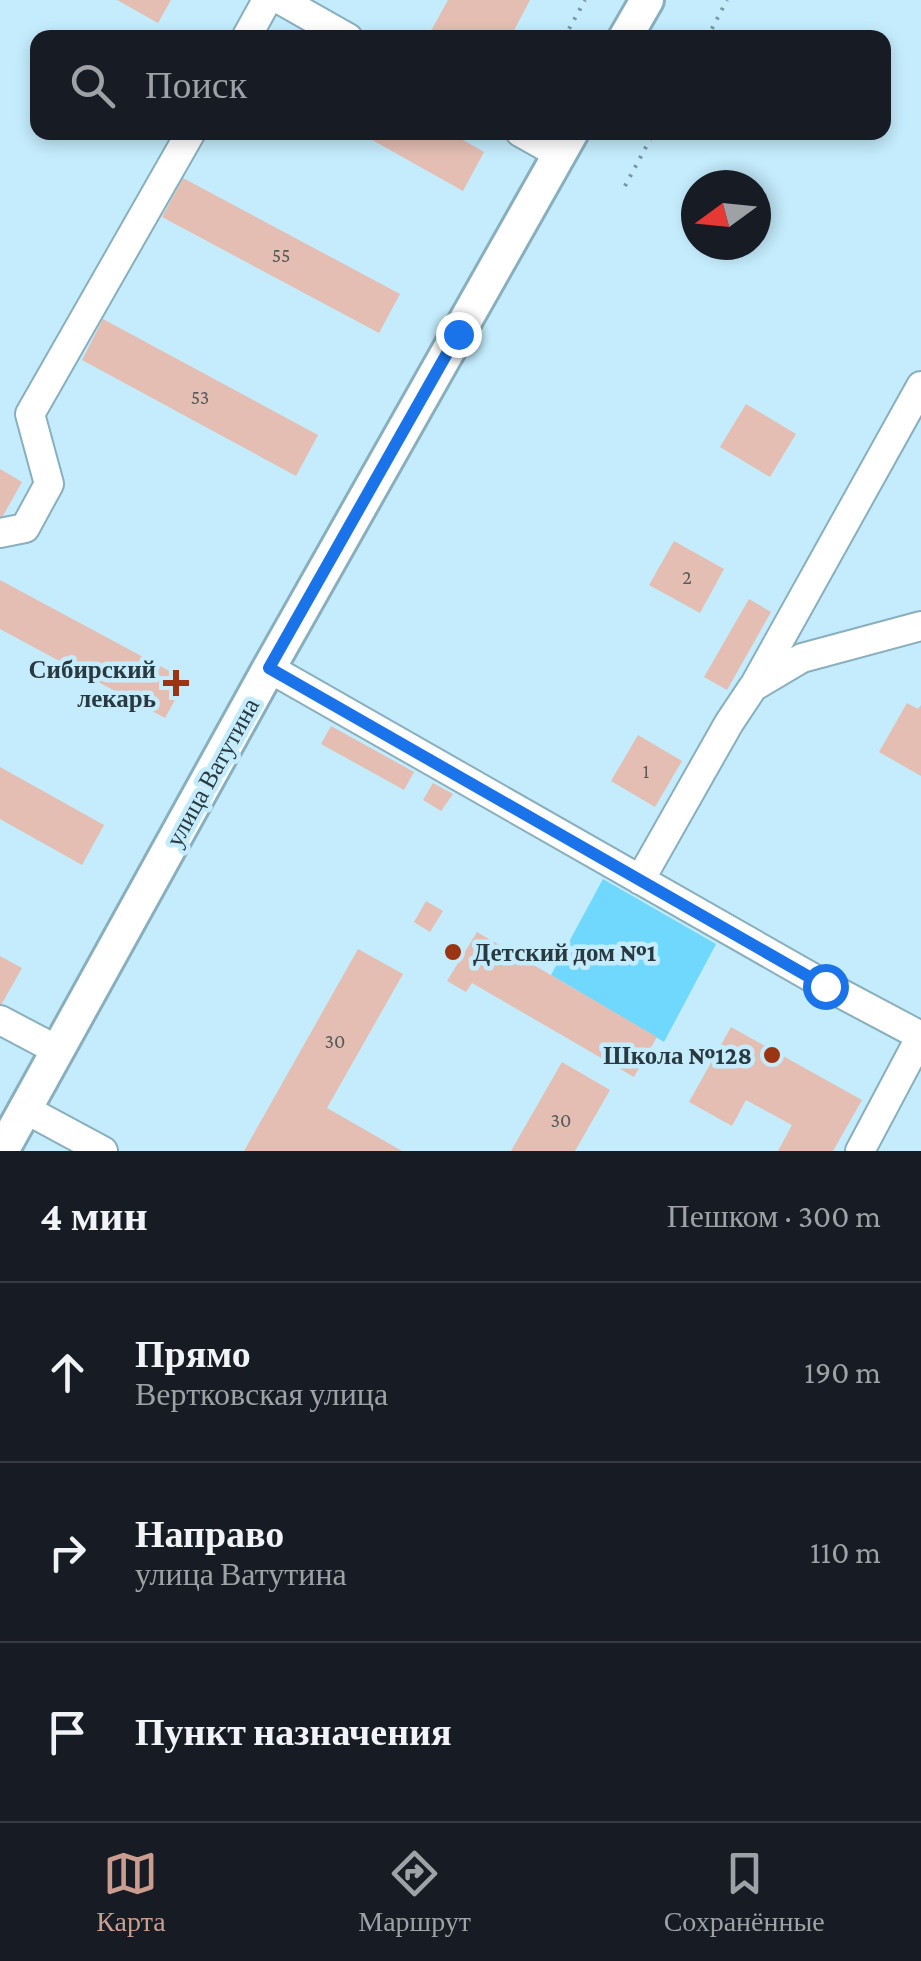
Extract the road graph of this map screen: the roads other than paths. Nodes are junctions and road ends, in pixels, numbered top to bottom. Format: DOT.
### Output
graph roads {
  1 [pos="267,0"];
  2 [pos="280,0"];
  3 [pos="647,0"];
  4 [pos="250,30"];
  5 [pos="334,30"];
  6 [pos="630,30"];
  7 [pos="187,140"];
  8 [pos="565,143"];
  9 [pos="921,386"];
  10 [pos="0,533"];
  11 [pos="921,626"];
  12 [pos="269,668"];
  13 [pos="754,687"];
  14 [pos="640,880"];
  15 [pos="0,1020"];
  16 [pos="921,1036"];
  17 [pos="56,1050"];
  18 [pos="25,1108"];
  19 [pos="2,1151"];
  20 [pos="103,1151"];
  21 [pos="860,1151"];
  1 -- 4 [label="street"];
  2 -- 5 [label="street"];
  3 -- 6 [label="main road"];
  7 -- 10 [label="street"];
  8 -- 12 [label="main road, улица Ватутина"];
  9 -- 13 [label="street"];
  11 -- 13 [label="street"];
  12 -- 14 [label="street"];
  12 -- 17 [label="main road, улица Ватутина"];
  13 -- 14 [label="street"];
  14 -- 16 [label="street"];
  15 -- 17 [label="street"];
  16 -- 21 [label="street"];
  17 -- 18 [label="main road, улица Ватутина"];
  18 -- 19 [label="main road, улица Ватутина"];
  18 -- 20 [label="street"];
}
